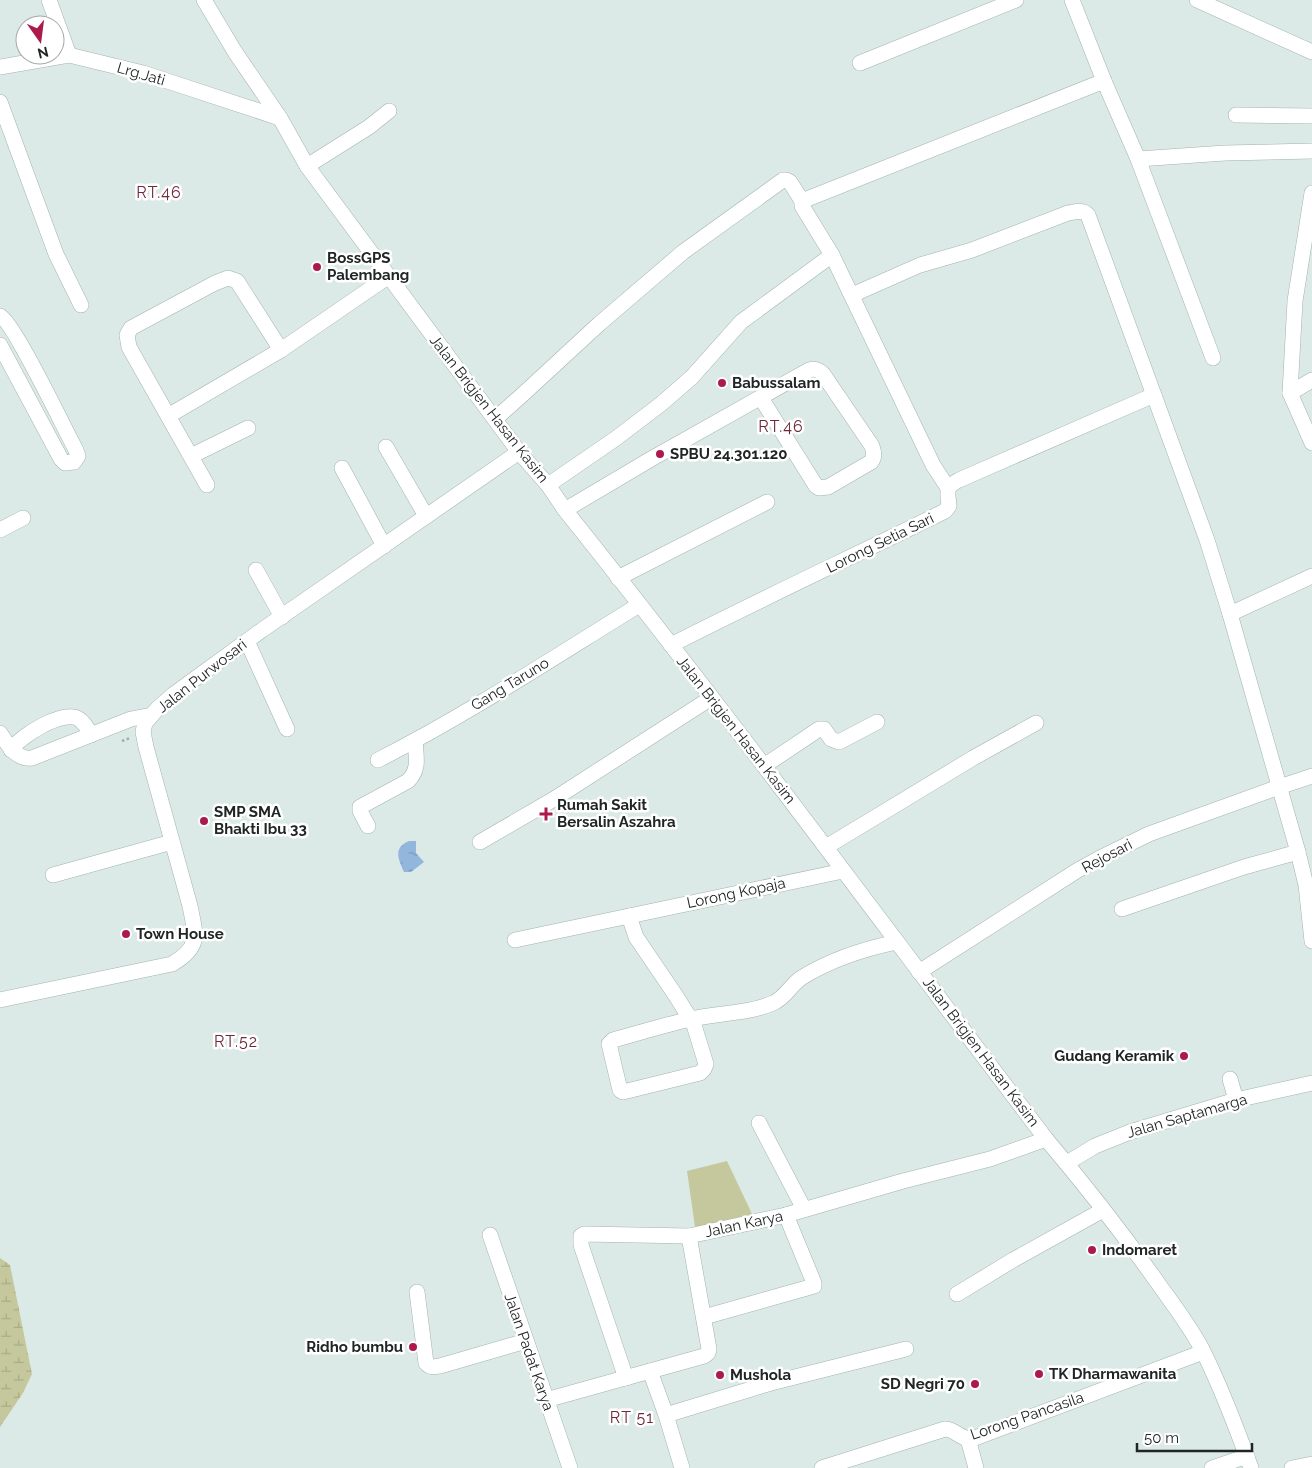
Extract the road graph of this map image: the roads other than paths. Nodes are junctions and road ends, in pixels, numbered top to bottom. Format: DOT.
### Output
graph roads {
  1 [pos="49,0"];
  2 [pos="204,0"];
  3 [pos="1016,0"];
  4 [pos="1072,0"];
  5 [pos="1197,0"];
  6 [pos="1312,52"];
  7 [pos="69,56"];
  8 [pos="860,62"];
  9 [pos="0,67"];
  10 [pos="1104,81"];
  11 [pos="0,102"];
  12 [pos="389,111"];
  13 [pos="1236,115"];
  14 [pos="1312,116"];
  15 [pos="280,118"];
  16 [pos="1312,151"];
  17 [pos="1138,159"];
  18 [pos="307,166"];
  19 [pos="1312,192"];
  20 [pos="802,201"];
  21 [pos="832,255"];
  22 [pos="389,276"];
  23 [pos="852,295"];
  24 [pos="81,305"];
  25 [pos="0,316"];
  26 [pos="0,345"];
  27 [pos="281,350"];
  28 [pos="1213,358"];
  29 [pos="35,372"];
  30 [pos="19,380"];
  31 [pos="1312,380"];
  32 [pos="1290,393"];
  33 [pos="1154,395"];
  34 [pos="761,398"];
  35 [pos="168,416"];
  36 [pos="494,419"];
  37 [pos="248,428"];
  38 [pos="1312,443"];
  39 [pos="386,447"];
  40 [pos="519,452"];
  41 [pos="193,461"];
  42 [pos="342,468"];
  43 [pos="548,485"];
  44 [pos="207,486"];
  45 [pos="948,488"];
  46 [pos="767,502"];
  47 [pos="564,510"];
  48 [pos="426,516"];
  49 [pos="23,518"];
  50 [pos="0,530"];
  51 [pos="384,546"];
  52 [pos="256,570"];
  53 [pos="1312,576"];
  54 [pos="618,578"];
  55 [pos="639,605"];
  56 [pos="1230,614"];
  57 [pos="282,617"];
  58 [pos="247,641"];
  59 [pos="671,646"];
  60 [pos="711,698"];
  61 [pos="152,715"];
  62 [pos="877,722"];
  63 [pos="1036,723"];
  64 [pos="287,729"];
  65 [pos="0,733"];
  66 [pos="91,735"];
  67 [pos="415,741"];
  68 [pos="11,750"];
  69 [pos="378,760"];
  70 [pos="764,766"];
  71 [pos="1312,776"];
  72 [pos="1279,787"];
  73 [pos="368,826"];
  74 [pos="172,842"];
  75 [pos="480,842"];
  76 [pos="826,847"];
  77 [pos="1298,852"];
  78 [pos="843,871"];
  79 [pos="53,875"];
  80 [pos="1122,909"];
  81 [pos="629,916"];
  82 [pos="515,940"];
  83 [pos="1312,941"];
  84 [pos="897,942"];
  85 [pos="919,972"];
  86 [pos="0,1000"];
  87 [pos="690,1019"];
  88 [pos="1230,1079"];
  89 [pos="1312,1083"];
  90 [pos="1236,1100"];
  91 [pos="759,1123"];
  92 [pos="1046,1139"];
  93 [pos="1067,1163"];
  94 [pos="804,1209"];
  95 [pos="1104,1210"];
  96 [pos="786,1215"];
  97 [pos="490,1235"];
  98 [pos="690,1236"];
  99 [pos="417,1292"];
  100 [pos="957,1294"];
  101 [pos="704,1317"];
  102 [pos="526,1341"];
  103 [pos="906,1349"];
  104 [pos="1203,1352"];
  105 [pos="650,1371"];
  106 [pos="626,1378"];
  107 [pos="546,1400"];
  108 [pos="666,1415"];
  109 [pos="968,1439"];
  110 [pos="1249,1462"];
  111 [pos="1312,1464"];
  112 [pos="570,1468"];
  113 [pos="682,1468"];
  114 [pos="822,1468"];
  115 [pos="976,1468"];
  116 [pos="1212,1468"];
  117 [pos="1292,1468"];
  1 -- 7 [label="street"];
  2 -- 15 [label="street, Jalan Brigjen Hasan Kasim"];
  3 -- 8 [label="street"];
  4 -- 10 [label="street"];
  5 -- 6 [label="street"];
  7 -- 9 [label="street, Lrg.Jati"];
  7 -- 15 [label="street, Lrg.Jati"];
  10 -- 17 [label="street"];
  10 -- 20 [label="street"];
  11 -- 24 [label="street"];
  12 -- 18 [label="street"];
  13 -- 14 [label="street"];
  15 -- 18 [label="street, Jalan Brigjen Hasan Kasim"];
  16 -- 17 [label="street"];
  17 -- 28 [label="street"];
  18 -- 22 [label="street, Jalan Brigjen Hasan Kasim"];
  19 -- 32 [label="street"];
  20 -- 21 [label="street"];
  20 -- 36 [label="street"];
  21 -- 23 [label="street"];
  21 -- 43 [label="street"];
  22 -- 27 [label="street"];
  22 -- 36 [label="street, Jalan Brigjen Hasan Kasim"];
  23 -- 33 [label="street"];
  23 -- 45 [label="street"];
  25 -- 29 [label="street"];
  26 -- 30 [label="street"];
  27 -- 35 [label="street"];
  27 -- 35 [label="street"];
  29 -- 30 [label="street"];
  29 -- 30 [label="street"];
  31 -- 32 [label="street"];
  32 -- 38 [label="street"];
  33 -- 45 [label="street"];
  33 -- 56 [label="street"];
  34 -- 34 [label="street"];
  34 -- 47 [label="street"];
  35 -- 41 [label="street"];
  36 -- 40 [label="street, Jalan Brigjen Hasan Kasim"];
  37 -- 41 [label="street"];
  39 -- 48 [label="street"];
  40 -- 43 [label="street, Jalan Brigjen Hasan Kasim"];
  40 -- 48 [label="street, Jalan Purwosari"];
  41 -- 44 [label="street"];
  42 -- 51 [label="street"];
  43 -- 47 [label="street, Jalan Brigjen Hasan Kasim"];
  45 -- 59 [label="street, Lorong Setia Sari"];
  46 -- 54 [label="street"];
  47 -- 54 [label="street, Jalan Brigjen Hasan Kasim"];
  48 -- 51 [label="street, Jalan Purwosari"];
  49 -- 50 [label="street"];
  51 -- 57 [label="street, Jalan Purwosari"];
  52 -- 57 [label="street"];
  53 -- 56 [label="street"];
  54 -- 55 [label="street, Jalan Brigjen Hasan Kasim"];
  55 -- 59 [label="street, Jalan Brigjen Hasan Kasim"];
  55 -- 67 [label="street, Gang Taruno"];
  56 -- 72 [label="street"];
  57 -- 58 [label="street, Jalan Purwosari"];
  58 -- 61 [label="street, Jalan Purwosari"];
  58 -- 64 [label="street"];
  59 -- 60 [label="street, Jalan Brigjen Hasan Kasim"];
  60 -- 70 [label="street, Jalan Brigjen Hasan Kasim"];
  60 -- 75 [label="street"];
  61 -- 66 [label="street"];
  61 -- 74 [label="street, Jalan Purwosari"];
  62 -- 70 [label="street"];
  63 -- 76 [label="street"];
  65 -- 68 [label="street"];
  66 -- 68 [label="street"];
  66 -- 68 [label="street"];
  67 -- 69 [label="street, Gang Taruno"];
  67 -- 73 [label="street"];
  70 -- 76 [label="street, Jalan Brigjen Hasan Kasim"];
  71 -- 72 [label="street, Rejosari"];
  72 -- 77 [label="street"];
  72 -- 85 [label="street, Rejosari"];
  74 -- 79 [label="street"];
  74 -- 86 [label="street, Jalan Purwosari"];
  76 -- 78 [label="street, Jalan Brigjen Hasan Kasim"];
  77 -- 80 [label="street"];
  77 -- 83 [label="street"];
  78 -- 81 [label="street, Lorong Kopaja"];
  78 -- 84 [label="street, Jalan Brigjen Hasan Kasim"];
  81 -- 82 [label="street, Lorong Kopaja"];
  81 -- 87 [label="street"];
  84 -- 85 [label="street, Jalan Brigjen Hasan Kasim"];
  84 -- 87 [label="street"];
  85 -- 92 [label="street, Jalan Brigjen Hasan Kasim"];
  87 -- 87 [label="street"];
  88 -- 90 [label="street"];
  89 -- 90 [label="street, Jalan Saptamarga"];
  90 -- 93 [label="street, Jalan Saptamarga"];
  91 -- 94 [label="street"];
  92 -- 93 [label="street, Jalan Brigjen Hasan Kasim"];
  92 -- 94 [label="street, Jalan Karya"];
  93 -- 95 [label="street, Jalan Brigjen Hasan Kasim"];
  94 -- 96 [label="street, Jalan Karya"];
  95 -- 100 [label="street"];
  95 -- 104 [label="street, Jalan Brigjen Hasan Kasim"];
  96 -- 98 [label="street, Jalan Karya"];
  96 -- 101 [label="street"];
  97 -- 102 [label="street, Jalan Padat Karya"];
  98 -- 101 [label="street, Jalan Karya"];
  98 -- 106 [label="street"];
  99 -- 102 [label="street"];
  101 -- 105 [label="street, Jalan Karya"];
  102 -- 107 [label="street, Jalan Padat Karya"];
  103 -- 108 [label="street"];
  104 -- 109 [label="street, Lorong Pancasila"];
  104 -- 110 [label="street, Jalan Brigjen Hasan Kasim"];
  105 -- 106 [label="street, Jalan Karya"];
  105 -- 108 [label="street"];
  106 -- 107 [label="street, Jalan Karya"];
  107 -- 112 [label="street, Jalan Padat Karya"];
  108 -- 113 [label="street"];
  109 -- 114 [label="street, Lorong Pancasila"];
  109 -- 115 [label="street"];
  110 -- 116 [label="street"];
  111 -- 117 [label="street"];
}
